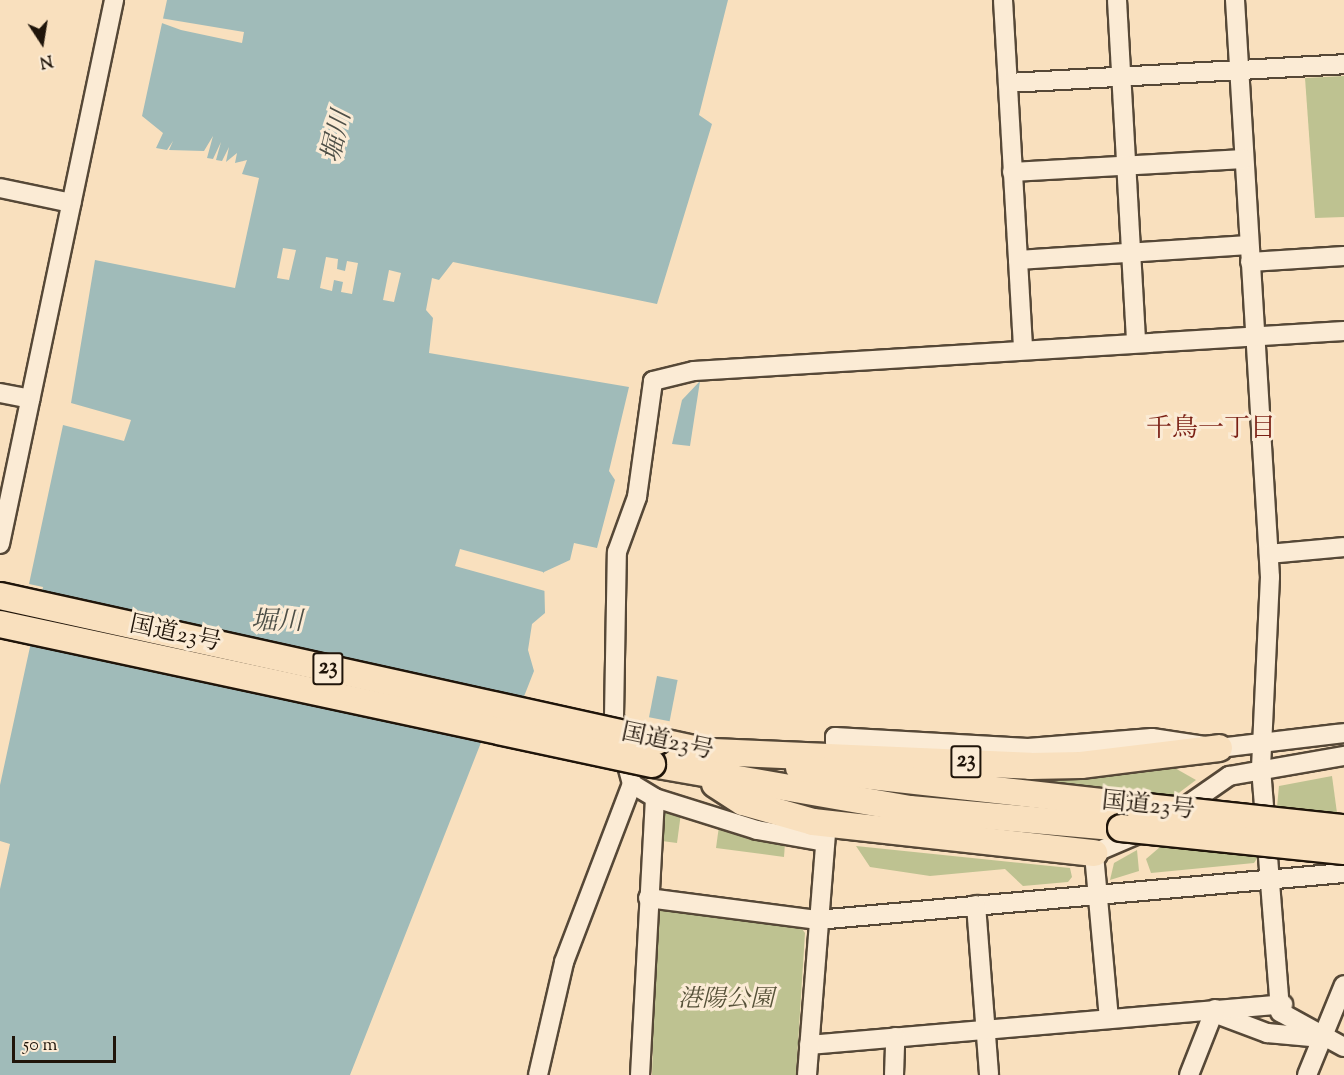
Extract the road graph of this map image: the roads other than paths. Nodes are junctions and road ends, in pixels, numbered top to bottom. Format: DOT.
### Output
graph roads {
  1 [pos="114,0"];
  2 [pos="1003,0"];
  3 [pos="1117,0"];
  4 [pos="1235,0"];
  5 [pos="1344,64"];
  6 [pos="1239,70"];
  7 [pos="1121,77"];
  8 [pos="1008,83"];
  9 [pos="1244,159"];
  10 [pos="1126,165"];
  11 [pos="1012,172"];
  12 [pos="0,188"];
  13 [pos="72,203"];
  14 [pos="1131,252"];
  15 [pos="1249,253"];
  16 [pos="1344,256"];
  17 [pos="1018,260"];
  18 [pos="1344,331"];
  19 [pos="1254,336"];
  20 [pos="1136,342"];
  21 [pos="1023,349"];
  22 [pos="0,393"];
  23 [pos="30,399"];
  24 [pos="0,544"];
  25 [pos="1344,547"];
  26 [pos="1269,554"];
  27 [pos="0,596"];
  28 [pos="0,624"];
  29 [pos="1344,733"];
  30 [pos="835,743"];
  31 [pos="1260,743"];
  32 [pos="1219,748"];
  33 [pos="712,752"];
  34 [pos="654,753"];
  35 [pos="1344,756"];
  36 [pos="1261,768"];
  37 [pos="699,774"];
  38 [pos="632,784"];
  39 [pos="655,798"];
  40 [pos="1342,851"];
  41 [pos="1095,853"];
  42 [pos="1272,879"];
  43 [pos="1098,894"];
  44 [pos="648,898"];
  45 [pos="976,906"];
  46 [pos="817,920"];
  47 [pos="1344,985"];
  48 [pos="1281,1008"];
  49 [pos="1214,1011"];
  50 [pos="1109,1018"];
  51 [pos="985,1029"];
  52 [pos="1270,1033"];
  53 [pos="895,1037"];
  54 [pos="1322,1038"];
  55 [pos="809,1045"];
  56 [pos="1344,1047"];
  57 [pos="538,1075"];
  58 [pos="640,1075"];
  59 [pos="807,1075"];
  60 [pos="894,1075"];
  61 [pos="989,1075"];
  62 [pos="1189,1075"];
  63 [pos="1307,1075"];
  1 -- 13 [label="street"];
  2 -- 8 [label="street"];
  3 -- 7 [label="street"];
  4 -- 6 [label="street"];
  5 -- 6 [label="street"];
  6 -- 7 [label="street"];
  6 -- 9 [label="street"];
  7 -- 8 [label="street"];
  7 -- 10 [label="street"];
  8 -- 11 [label="street"];
  9 -- 10 [label="street"];
  9 -- 15 [label="street"];
  10 -- 11 [label="street"];
  10 -- 14 [label="street"];
  11 -- 17 [label="street"];
  12 -- 13 [label="street"];
  13 -- 23 [label="street"];
  14 -- 15 [label="street"];
  14 -- 17 [label="street"];
  14 -- 20 [label="street"];
  15 -- 16 [label="street"];
  15 -- 19 [label="street"];
  17 -- 21 [label="street"];
  18 -- 19 [label="street"];
  19 -- 20 [label="street"];
  19 -- 26 [label="street"];
  20 -- 21 [label="street"];
  21 -- 38 [label="street"];
  22 -- 23 [label="street"];
  23 -- 24 [label="street"];
  25 -- 26 [label="street"];
  26 -- 31 [label="street"];
  27 -- 34 [label="highway, 国道23号 / 23, bridge"];
  28 -- 34 [label="highway, 国道23号 / 23, bridge"];
  29 -- 31 [label="street"];
  30 -- 32 [label="street"];
  31 -- 32 [label="street"];
  31 -- 36 [label="street"];
  32 -- 33 [label="highway, 23"];
  33 -- 34 [label="highway, 国道23号 / 23"];
  33 -- 40 [label="highway, 国道23号 / 23, bridge"];
  34 -- 37 [label="highway, 国道23号 / 23"];
  35 -- 36 [label="street"];
  36 -- 41 [label="street"];
  36 -- 42 [label="street"];
  37 -- 40 [label="highway, 国道23号 / 23, bridge"];
  37 -- 41 [label="highway, 23"];
  38 -- 39 [label="street"];
  38 -- 57 [label="street"];
  39 -- 44 [label="street"];
  39 -- 46 [label="street"];
  40 -- 42 [label="street"];
  41 -- 43 [label="street"];
  42 -- 43 [label="street"];
  42 -- 48 [label="street"];
  43 -- 45 [label="street"];
  43 -- 50 [label="street"];
  44 -- 46 [label="street"];
  44 -- 58 [label="street"];
  45 -- 46 [label="street"];
  45 -- 51 [label="street"];
  46 -- 55 [label="street"];
  47 -- 54 [label="street"];
  48 -- 49 [label="street"];
  48 -- 52 [label="street"];
  48 -- 54 [label="street"];
  49 -- 50 [label="street"];
  49 -- 52 [label="street"];
  49 -- 62 [label="street"];
  50 -- 51 [label="street"];
  51 -- 53 [label="street"];
  51 -- 61 [label="street"];
  52 -- 54 [label="street"];
  53 -- 55 [label="street"];
  53 -- 60 [label="street"];
  54 -- 56 [label="street"];
  54 -- 63 [label="street"];
  55 -- 59 [label="street"];
}
